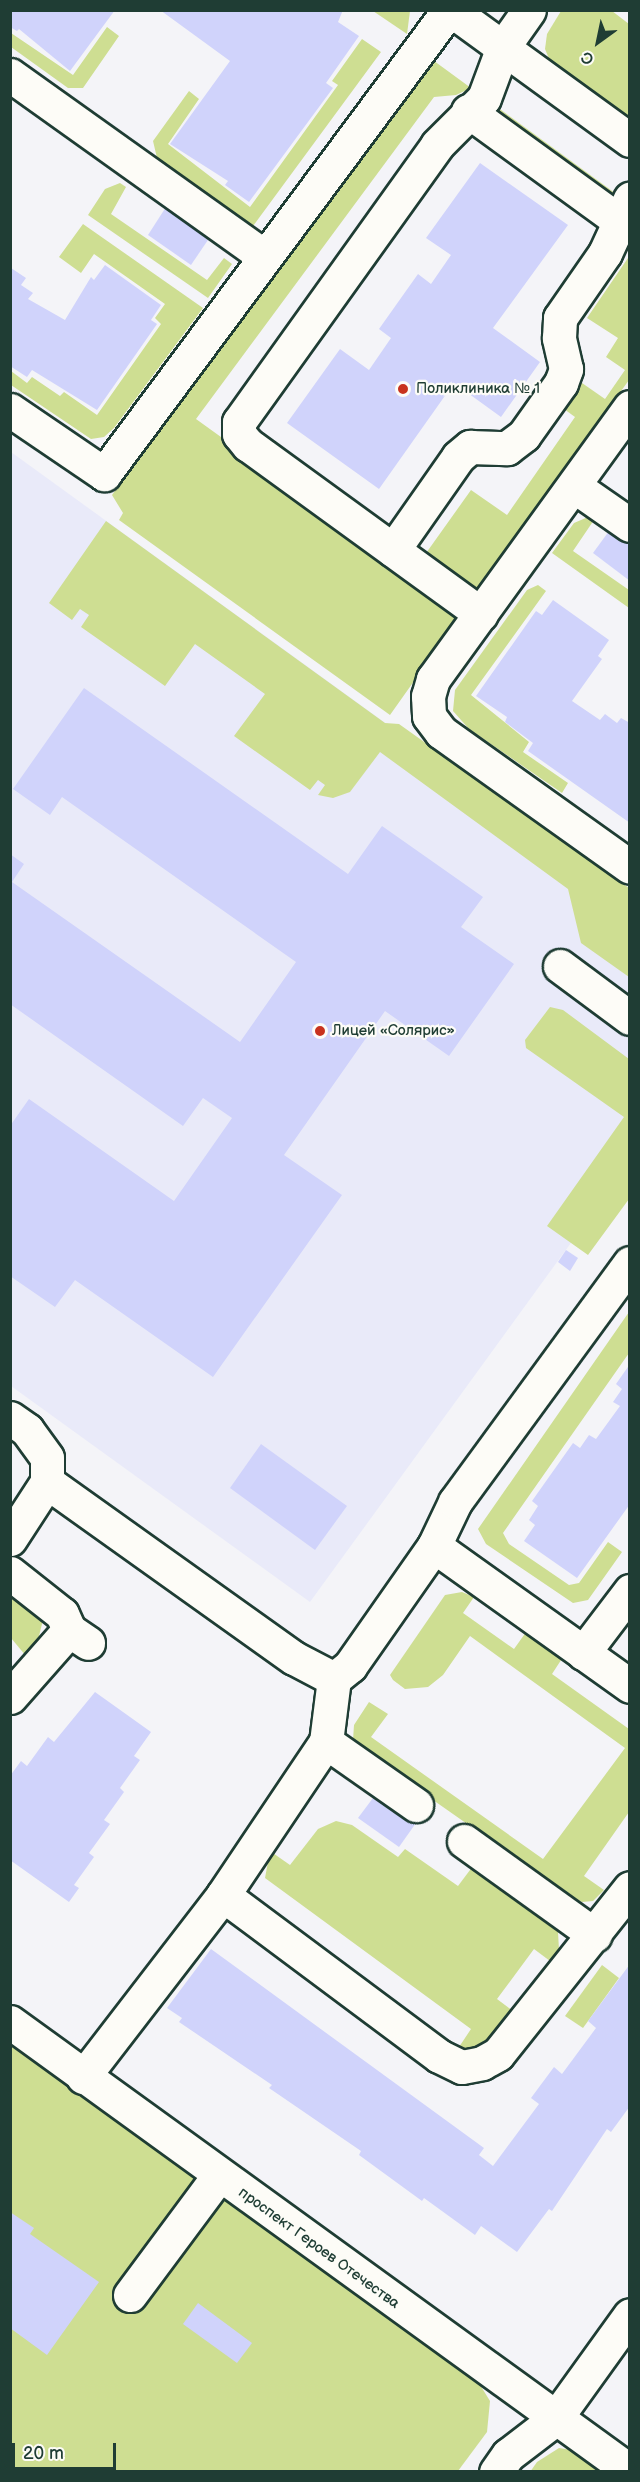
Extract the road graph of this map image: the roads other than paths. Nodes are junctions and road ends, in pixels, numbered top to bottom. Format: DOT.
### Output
graph roads {
  1 [pos="450,10"];
  2 [pos="529,10"];
  3 [pos="503,47"];
  4 [pos="10,75"];
  5 [pos="468,111"];
  6 [pos="630,140"];
  7 [pos="624,209"];
  8 [pos="264,256"];
  9 [pos="630,407"];
  10 [pos="10,410"];
  11 [pos="574,486"];
  12 [pos="630,525"];
  13 [pos="393,550"];
  14 [pos="481,614"];
  15 [pos="630,867"];
  16 [pos="560,966"];
  17 [pos="630,1018"];
  18 [pos="630,1263"];
  19 [pos="10,1418"];
  20 [pos="47,1482"];
  21 [pos="10,1539"];
  22 [pos="434,1546"];
  23 [pos="10,1574"];
  24 [pos="630,1591"];
  25 [pos="583,1653"];
  26 [pos="334,1679"];
  27 [pos="630,1686"];
  28 [pos="10,1697"];
  29 [pos="326,1742"];
  30 [pos="416,1805"];
  31 [pos="464,1841"];
  32 [pos="630,1888"];
  33 [pos="223,1895"];
  34 [pos="595,1935"];
  35 [pos="10,2022"];
  36 [pos="84,2077"];
  37 [pos="219,2175"];
  38 [pos="130,2295"];
  39 [pos="630,2315"];
  40 [pos="555,2419"];
  41 [pos="630,2471"];
  42 [pos="495,2472"];
  1 -- 3 [label="street"];
  1 -- 8 [label="street"];
  2 -- 3 [label="street"];
  3 -- 5 [label="street"];
  3 -- 6 [label="street"];
  4 -- 8 [label="street"];
  5 -- 7 [label="street"];
  5 -- 13 [label="street"];
  7 -- 13 [label="street"];
  8 -- 10 [label="street"];
  9 -- 11 [label="street"];
  11 -- 12 [label="street"];
  11 -- 14 [label="street"];
  13 -- 14 [label="street"];
  14 -- 15 [label="street"];
  16 -- 17 [label="street"];
  18 -- 22 [label="street"];
  19 -- 20 [label="street"];
  20 -- 21 [label="street"];
  20 -- 26 [label="street"];
  22 -- 25 [label="street"];
  22 -- 26 [label="street"];
  23 -- 28 [label="street"];
  24 -- 25 [label="street"];
  25 -- 27 [label="street"];
  26 -- 29 [label="street"];
  29 -- 30 [label="street"];
  29 -- 33 [label="street"];
  31 -- 34 [label="street"];
  32 -- 34 [label="street"];
  33 -- 34 [label="street"];
  33 -- 36 [label="street"];
  35 -- 36 [label="street, проспект Героев Отечества"];
  36 -- 37 [label="street, проспект Героев Отечества"];
  37 -- 38 [label="street"];
  37 -- 40 [label="street, проспект Героев Отечества"];
  39 -- 40 [label="street"];
  40 -- 41 [label="street, проспект Героев Отечества"];
  40 -- 42 [label="street"];
}
